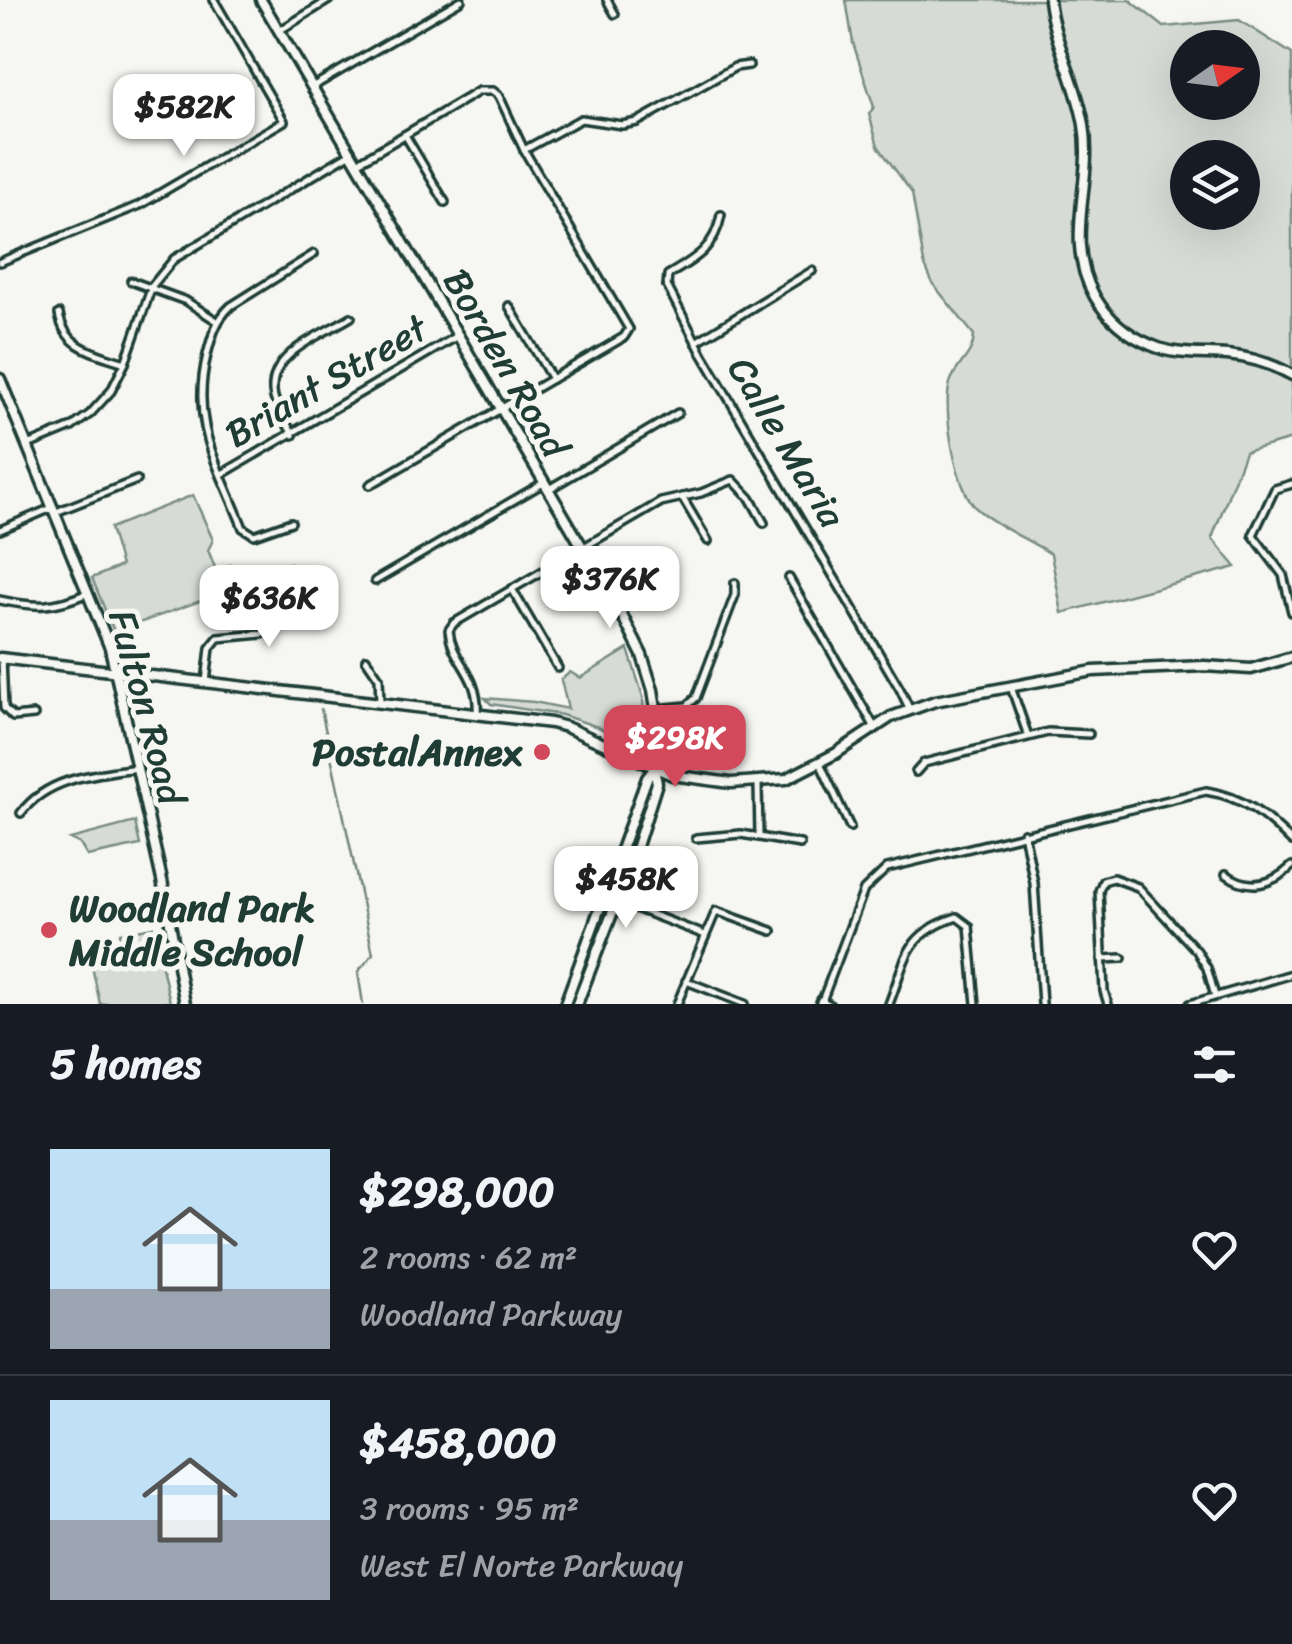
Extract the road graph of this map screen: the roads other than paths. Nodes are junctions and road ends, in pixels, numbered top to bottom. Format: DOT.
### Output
graph roads {
  1 [pos="214,0"];
  2 [pos="261,0"];
  3 [pos="330,0"];
  4 [pos="461,0"];
  5 [pos="607,0"];
  6 [pos="1049,0"];
  7 [pos="615,14"];
  8 [pos="279,31"];
  9 [pos="749,64"];
  10 [pos="312,87"];
  11 [pos="405,134"];
  12 [pos="524,150"];
  13 [pos="352,153"];
  14 [pos="357,163"];
  15 [pos="446,202"];
  16 [pos="721,215"];
  17 [pos="314,254"];
  18 [pos="0,262"];
  19 [pos="812,271"];
  20 [pos="131,281"];
  21 [pos="152,286"];
  22 [pos="509,306"];
  23 [pos="59,314"];
  24 [pos="351,317"];
  25 [pos="218,321"];
  26 [pos="459,335"];
  27 [pos="696,342"];
  28 [pos="125,363"];
  29 [pos="1292,375"];
  30 [pos="552,379"];
  31 [pos="1,384"];
  32 [pos="502,409"];
  33 [pos="678,413"];
  34 [pos="293,434"];
  35 [pos="28,446"];
  36 [pos="222,474"];
  37 [pos="137,480"];
  38 [pos="1292,484"];
  39 [pos="370,485"];
  40 [pos="546,486"];
  41 [pos="682,497"];
  42 [pos="55,510"];
  43 [pos="290,522"];
  44 [pos="764,522"];
  45 [pos="0,530"];
  46 [pos="708,541"];
  47 [pos="582,548"];
  48 [pos="1292,570"];
  49 [pos="1283,575"];
  50 [pos="789,578"];
  51 [pos="375,581"];
  52 [pos="736,583"];
  53 [pos="512,588"];
  54 [pos="88,593"];
  55 [pos="0,600"];
  56 [pos="331,606"];
  57 [pos="1292,612"];
  58 [pos="1292,657"];
  59 [pos="1,658"];
  60 [pos="366,659"];
  61 [pos="558,668"];
  62 [pos="116,670"];
  63 [pos="206,682"];
  64 [pos="1011,687"];
  65 [pos="380,702"];
  66 [pos="909,708"];
  67 [pos="656,709"];
  68 [pos="478,714"];
  69 [pos="34,715"];
  70 [pos="874,726"];
  71 [pos="1090,734"];
  72 [pos="1028,737"];
  73 [pos="820,762"];
  74 [pos="137,768"];
  75 [pos="654,769"];
  76 [pos="916,772"];
  77 [pos="758,784"];
  78 [pos="21,813"];
  79 [pos="850,827"];
  80 [pos="1024,833"];
  81 [pos="759,836"];
  82 [pos="696,838"];
  83 [pos="1292,842"];
  84 [pos="800,844"];
  85 [pos="1292,866"];
  86 [pos="1226,874"];
  87 [pos="617,901"];
  88 [pos="772,930"];
  89 [pos="704,935"];
  90 [pos="1122,958"];
  91 [pos="1102,959"];
  92 [pos="1292,974"];
  93 [pos="686,981"];
  94 [pos="1215,996"];
  95 [pos="824,1003"];
  96 [pos="185,1004"];
  97 [pos="565,1004"];
  98 [pos="577,1004"];
  99 [pos="678,1004"];
  100 [pos="745,1004"];
  101 [pos="889,1004"];
  102 [pos="976,1004"];
  103 [pos="1042,1004"];
  104 [pos="1108,1004"];
  105 [pos="1190,1004"];
  1 -- 18 [label="street"];
  2 -- 8 [label="main road, Borden Road"];
  3 -- 8 [label="street"];
  4 -- 10 [label="street"];
  5 -- 7 [label="street"];
  6 -- 29 [label="main road"];
  8 -- 10 [label="main road, Borden Road"];
  9 -- 12 [label="street"];
  10 -- 13 [label="main road, Borden Road"];
  11 -- 12 [label="street"];
  11 -- 14 [label="street"];
  11 -- 15 [label="street"];
  12 -- 30 [label="street"];
  13 -- 14 [label="main road, Borden Road"];
  13 -- 21 [label="street"];
  14 -- 26 [label="main road, Borden Road"];
  16 -- 27 [label="street, Calle Maria"];
  17 -- 25 [label="street"];
  19 -- 27 [label="street"];
  20 -- 21 [label="street"];
  21 -- 25 [label="street"];
  21 -- 28 [label="street"];
  22 -- 30 [label="street"];
  23 -- 28 [label="street"];
  24 -- 34 [label="street"];
  25 -- 36 [label="street"];
  26 -- 32 [label="main road, Borden Road"];
  26 -- 34 [label="street, Briant Street"];
  27 -- 66 [label="street, Calle Maria"];
  28 -- 35 [label="street"];
  30 -- 32 [label="street"];
  31 -- 35 [label="main road, Fulton Road"];
  32 -- 39 [label="street"];
  32 -- 40 [label="main road, Borden Road"];
  33 -- 40 [label="street"];
  34 -- 36 [label="street, Briant Street"];
  35 -- 42 [label="main road, Fulton Road"];
  36 -- 43 [label="street"];
  37 -- 42 [label="street"];
  38 -- 49 [label="street"];
  40 -- 47 [label="main road, Borden Road"];
  40 -- 51 [label="street"];
  41 -- 44 [label="street"];
  41 -- 46 [label="street"];
  41 -- 47 [label="street"];
  42 -- 45 [label="street"];
  42 -- 54 [label="main road, Fulton Road"];
  47 -- 53 [label="street"];
  47 -- 67 [label="main road, Borden Road"];
  48 -- 49 [label="street"];
  49 -- 57 [label="street"];
  50 -- 70 [label="street"];
  52 -- 67 [label="street"];
  53 -- 61 [label="street"];
  53 -- 68 [label="street"];
  54 -- 55 [label="street"];
  54 -- 62 [label="main road, Fulton Road"];
  56 -- 63 [label="street"];
  58 -- 64 [label="main road"];
  59 -- 62 [label="main road"];
  59 -- 69 [label="street"];
  60 -- 65 [label="street"];
  62 -- 63 [label="main road"];
  62 -- 74 [label="main road, Fulton Road"];
  63 -- 65 [label="main road"];
  64 -- 66 [label="main road"];
  64 -- 72 [label="street"];
  65 -- 68 [label="main road"];
  66 -- 70 [label="main road"];
  67 -- 75 [label="main road, Borden Road"];
  68 -- 75 [label="main road"];
  70 -- 73 [label="main road"];
  71 -- 72 [label="street"];
  72 -- 76 [label="street"];
  73 -- 77 [label="main road"];
  73 -- 79 [label="street"];
  74 -- 78 [label="street"];
  74 -- 96 [label="main road, Fulton Road"];
  75 -- 77 [label="main road"];
  75 -- 87 [label="main road"];
  75 -- 97 [label="main road"];
  77 -- 81 [label="street"];
  80 -- 83 [label="street"];
  80 -- 95 [label="street"];
  80 -- 103 [label="street"];
  81 -- 82 [label="street"];
  81 -- 84 [label="street"];
  85 -- 86 [label="street"];
  87 -- 89 [label="street"];
  87 -- 98 [label="main road"];
  88 -- 89 [label="street"];
  89 -- 93 [label="street"];
  90 -- 91 [label="street"];
  91 -- 94 [label="street"];
  91 -- 104 [label="street"];
  92 -- 94 [label="street"];
  93 -- 99 [label="street"];
  93 -- 100 [label="street"];
  94 -- 105 [label="street"];
  101 -- 102 [label="street"];
}
